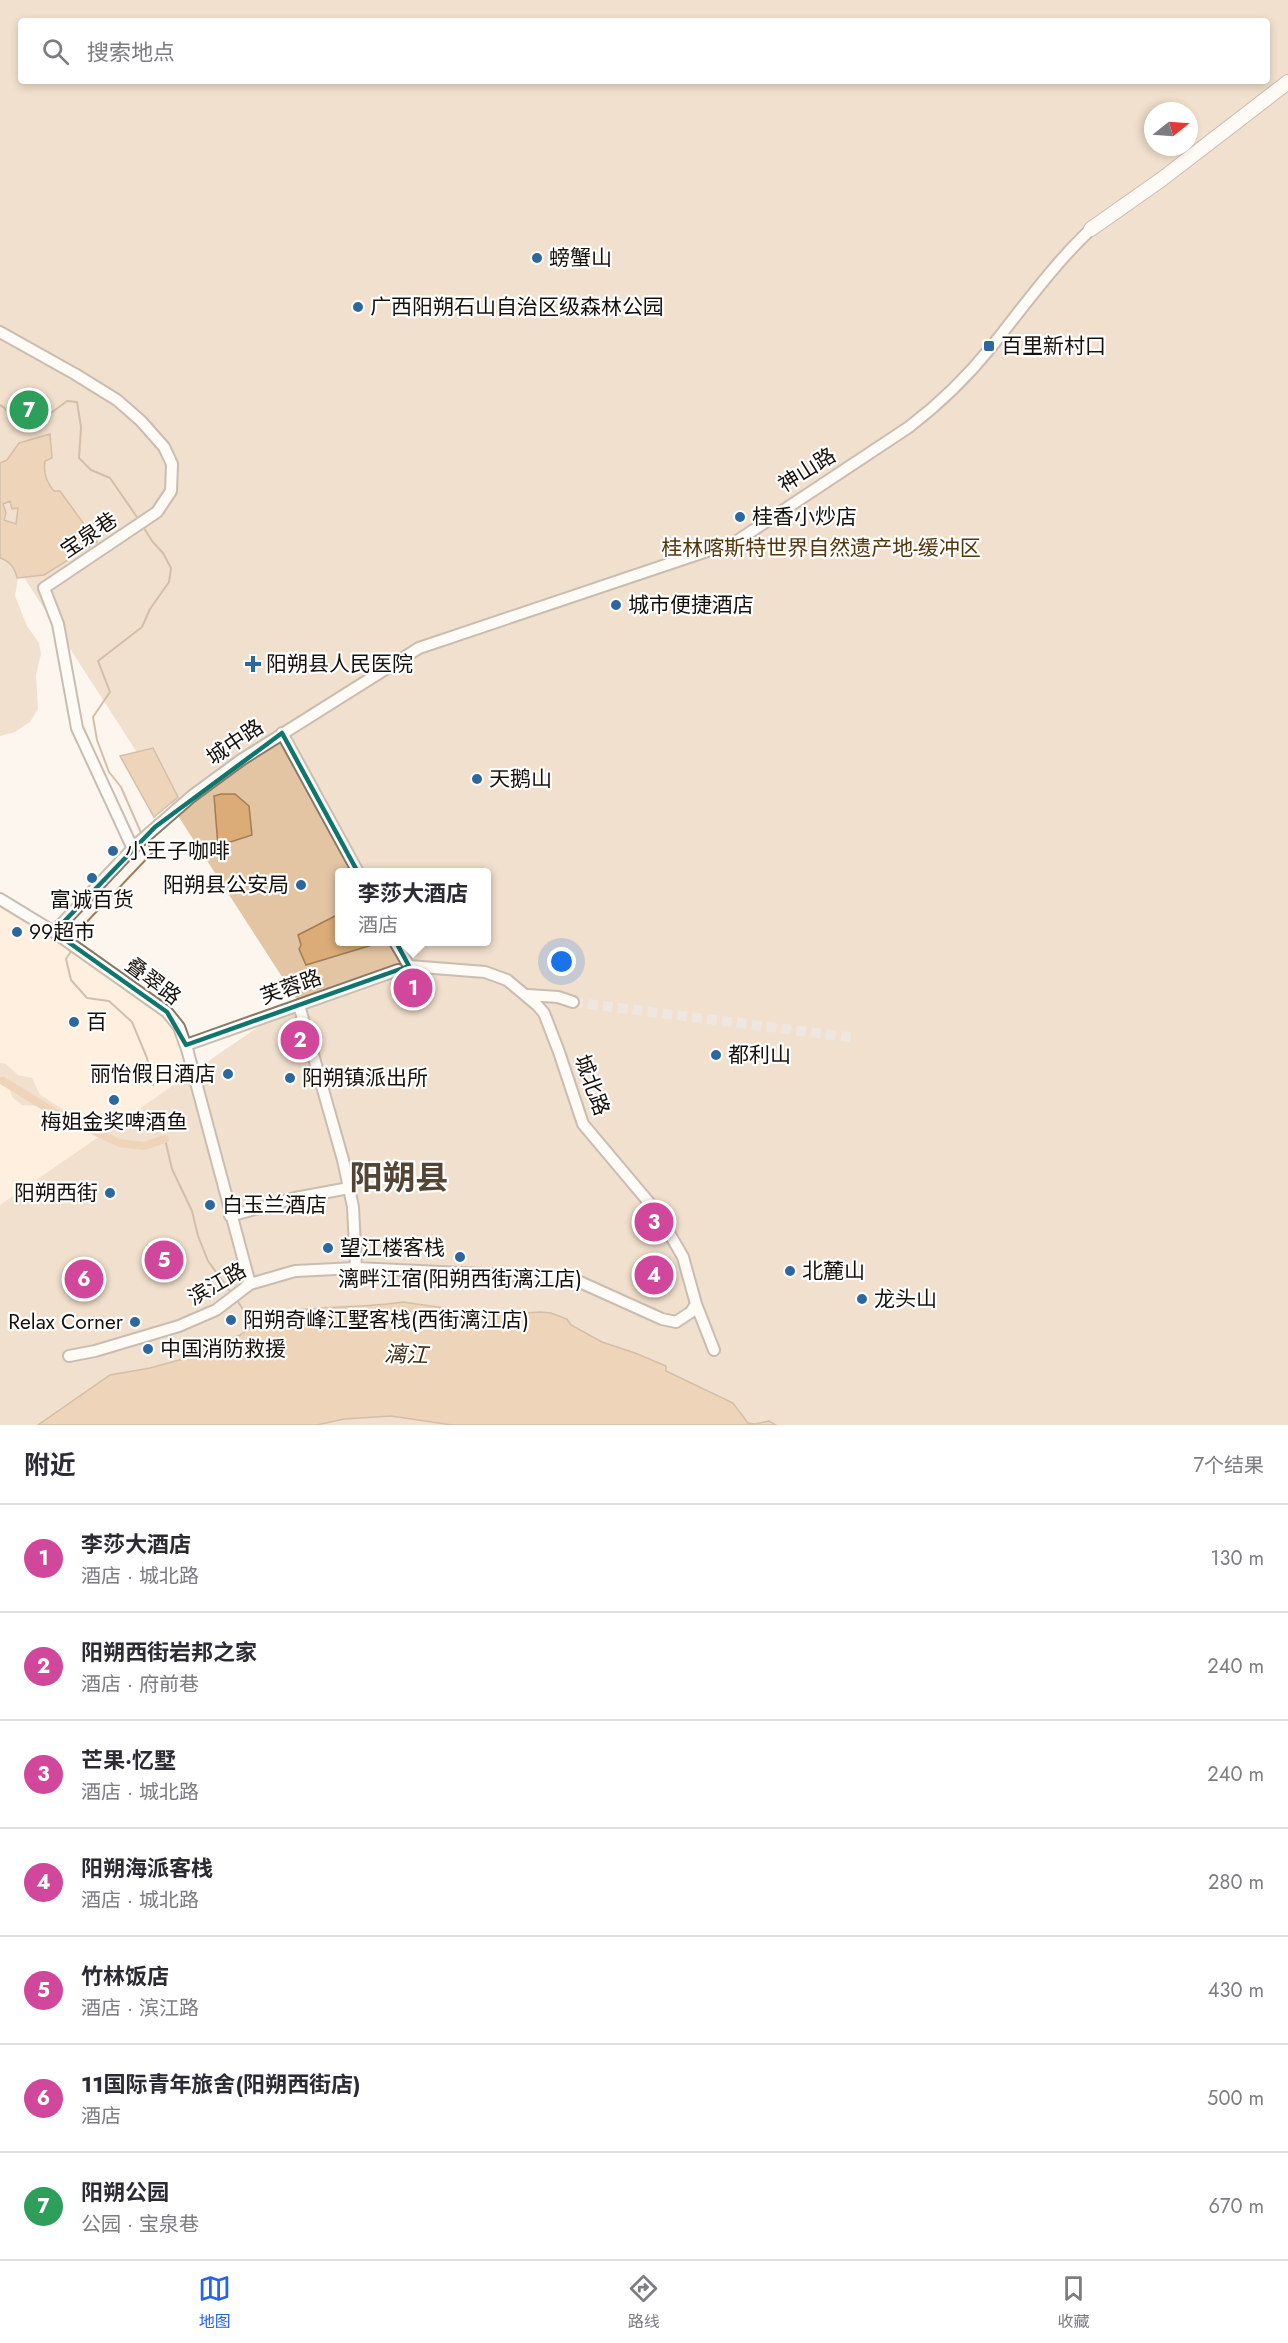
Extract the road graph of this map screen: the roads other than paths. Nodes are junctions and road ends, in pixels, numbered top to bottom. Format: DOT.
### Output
graph roads {
  1 [pos="1288,82"];
  2 [pos="1091,230"];
  3 [pos="0,332"];
  4 [pos="470,630"];
  5 [pos="282,734"];
  6 [pos="135,846"];
  7 [pos="355,868"];
  8 [pos="0,899"];
  9 [pos="54,932"];
  10 [pos="396,946"];
  11 [pos="403,968"];
  12 [pos="403,984"];
  13 [pos="528,995"];
  14 [pos="573,1002"];
  15 [pos="299,1005"];
  16 [pos="186,1045"];
  17 [pos="349,1188"];
  18 [pos="231,1216"];
  19 [pos="356,1268"];
  20 [pos="250,1284"];
  21 [pos="696,1304"];
  22 [pos="148,1337"];
  23 [pos="714,1350"];
  24 [pos="69,1356"];
  1 -- 2 [label="main road"];
  2 -- 4 [label="street, 神山路"];
  3 -- 6 [label="street, 宝泉巷"];
  4 -- 5 [label="street, 城中路"];
  5 -- 6 [label="street, 城中路"];
  5 -- 7 [label="street"];
  6 -- 9 [label="street, 城中路"];
  8 -- 9 [label="street, 叠翠路"];
  9 -- 16 [label="street, 叠翠路"];
  10 -- 11 [label="street"];
  11 -- 12 [label="street"];
  11 -- 13 [label="street, 城北路"];
  11 -- 15 [label="street, 芙蓉路"];
  11 -- 16 [label="street"];
  13 -- 14 [label="street"];
  13 -- 21 [label="street, 城北路"];
  15 -- 16 [label="street, 芙蓉路"];
  15 -- 17 [label="street"];
  16 -- 18 [label="street, 叠翠路"];
  16 -- 20 [label="street"];
  17 -- 18 [label="street"];
  17 -- 19 [label="street"];
  18 -- 20 [label="street, 叠翠路"];
  19 -- 20 [label="street, 滨江路"];
  19 -- 21 [label="street, 滨江路"];
  20 -- 22 [label="street"];
  20 -- 22 [label="street, 滨江路"];
  21 -- 23 [label="street, 城北路"];
  22 -- 24 [label="street, 滨江路"];
}
